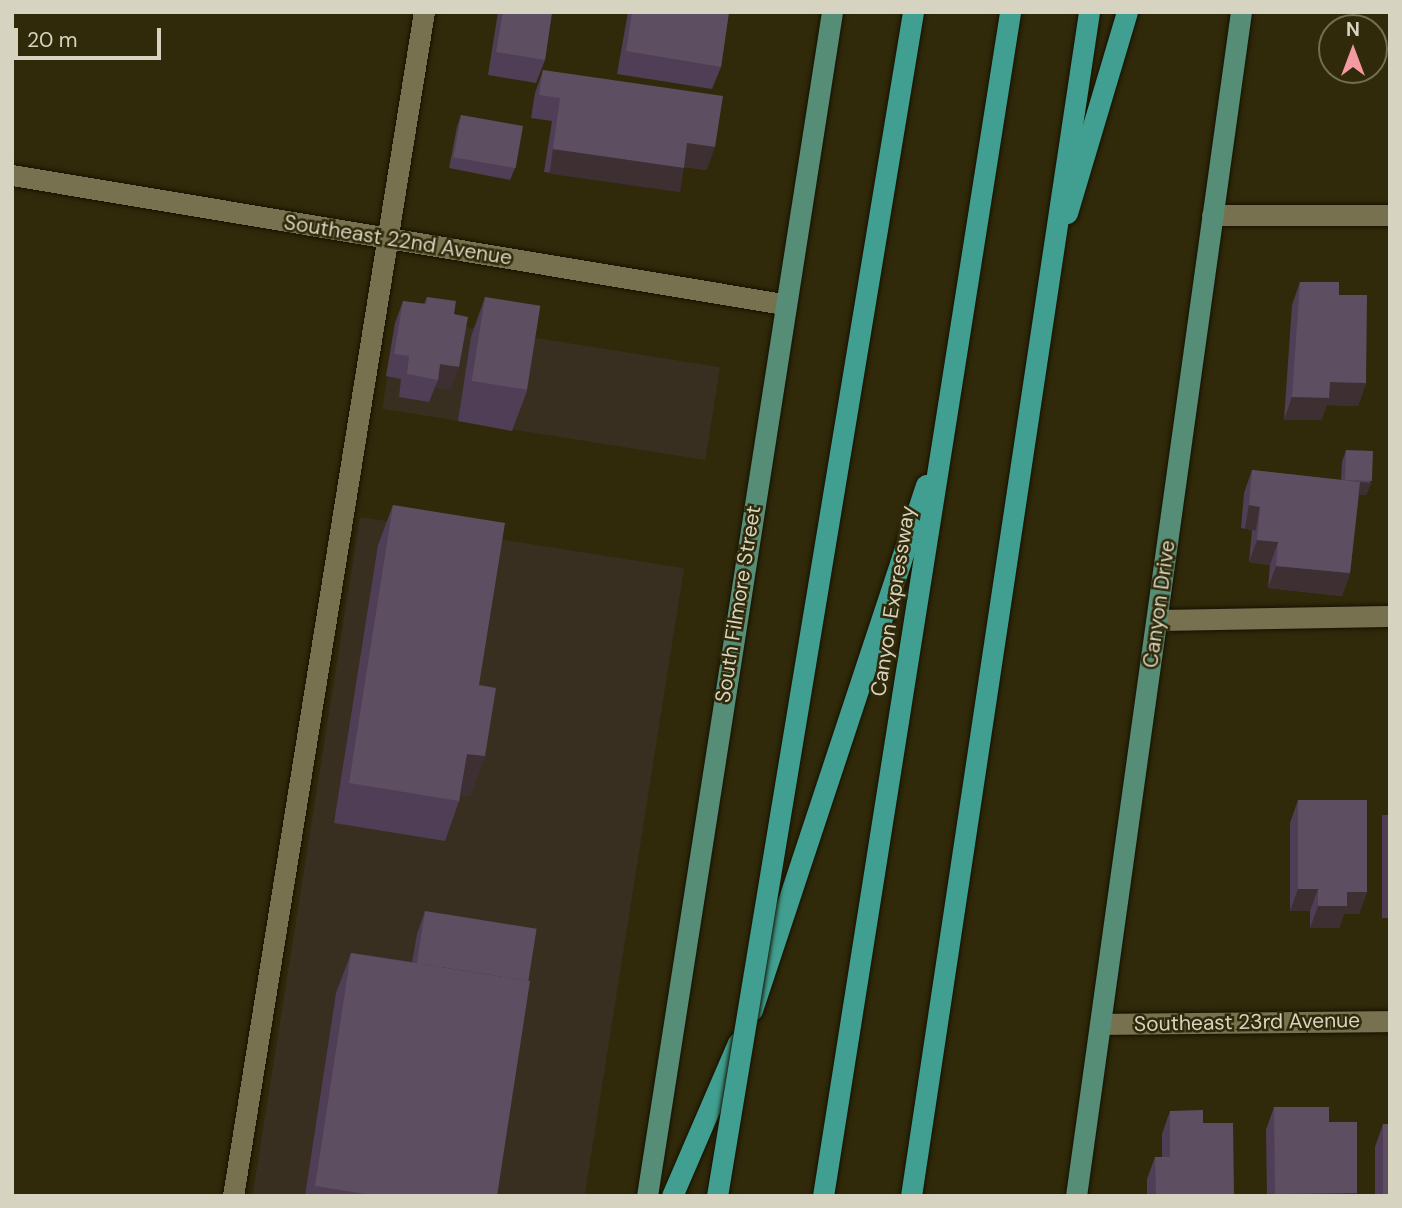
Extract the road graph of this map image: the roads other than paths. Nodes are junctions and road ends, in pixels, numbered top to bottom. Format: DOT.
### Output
graph roads {
  1 [pos="424,12"];
  2 [pos="832,12"];
  3 [pos="914,12"];
  4 [pos="1010,12"];
  5 [pos="1089,12"];
  6 [pos="1127,12"];
  7 [pos="1241,12"];
  8 [pos="12,176"];
  9 [pos="1212,215"];
  10 [pos="1390,215"];
  11 [pos="387,238"];
  12 [pos="1042,296"];
  13 [pos="783,304"];
  14 [pos="945,427"];
  15 [pos="1390,616"];
  16 [pos="1157,620"];
  17 [pos="1390,1021"];
  18 [pos="1104,1024"];
  19 [pos="233,1196"];
  20 [pos="648,1196"];
  21 [pos="672,1196"];
  22 [pos="717,1196"];
  23 [pos="823,1196"];
  24 [pos="911,1196"];
  25 [pos="1076,1196"];
  1 -- 11 [label="street"];
  2 -- 13 [label="main road, South Filmore Street"];
  3 -- 22 [label="highway, bridge"];
  4 -- 14 [label="highway, Canyon Expressway"];
  5 -- 12 [label="highway"];
  6 -- 12 [label="highway"];
  7 -- 9 [label="main road, Canyon Drive"];
  8 -- 11 [label="street, Southeast 22nd Avenue"];
  9 -- 10 [label="street"];
  9 -- 16 [label="main road, Canyon Drive"];
  11 -- 13 [label="street, Southeast 22nd Avenue"];
  11 -- 19 [label="street"];
  12 -- 24 [label="highway"];
  13 -- 20 [label="main road, South Filmore Street"];
  14 -- 21 [label="highway"];
  14 -- 23 [label="highway, Canyon Expressway"];
  15 -- 16 [label="street"];
  16 -- 18 [label="main road, Canyon Drive"];
  17 -- 18 [label="street, Southeast 23rd Avenue"];
  18 -- 25 [label="main road, Canyon Drive"];
}
